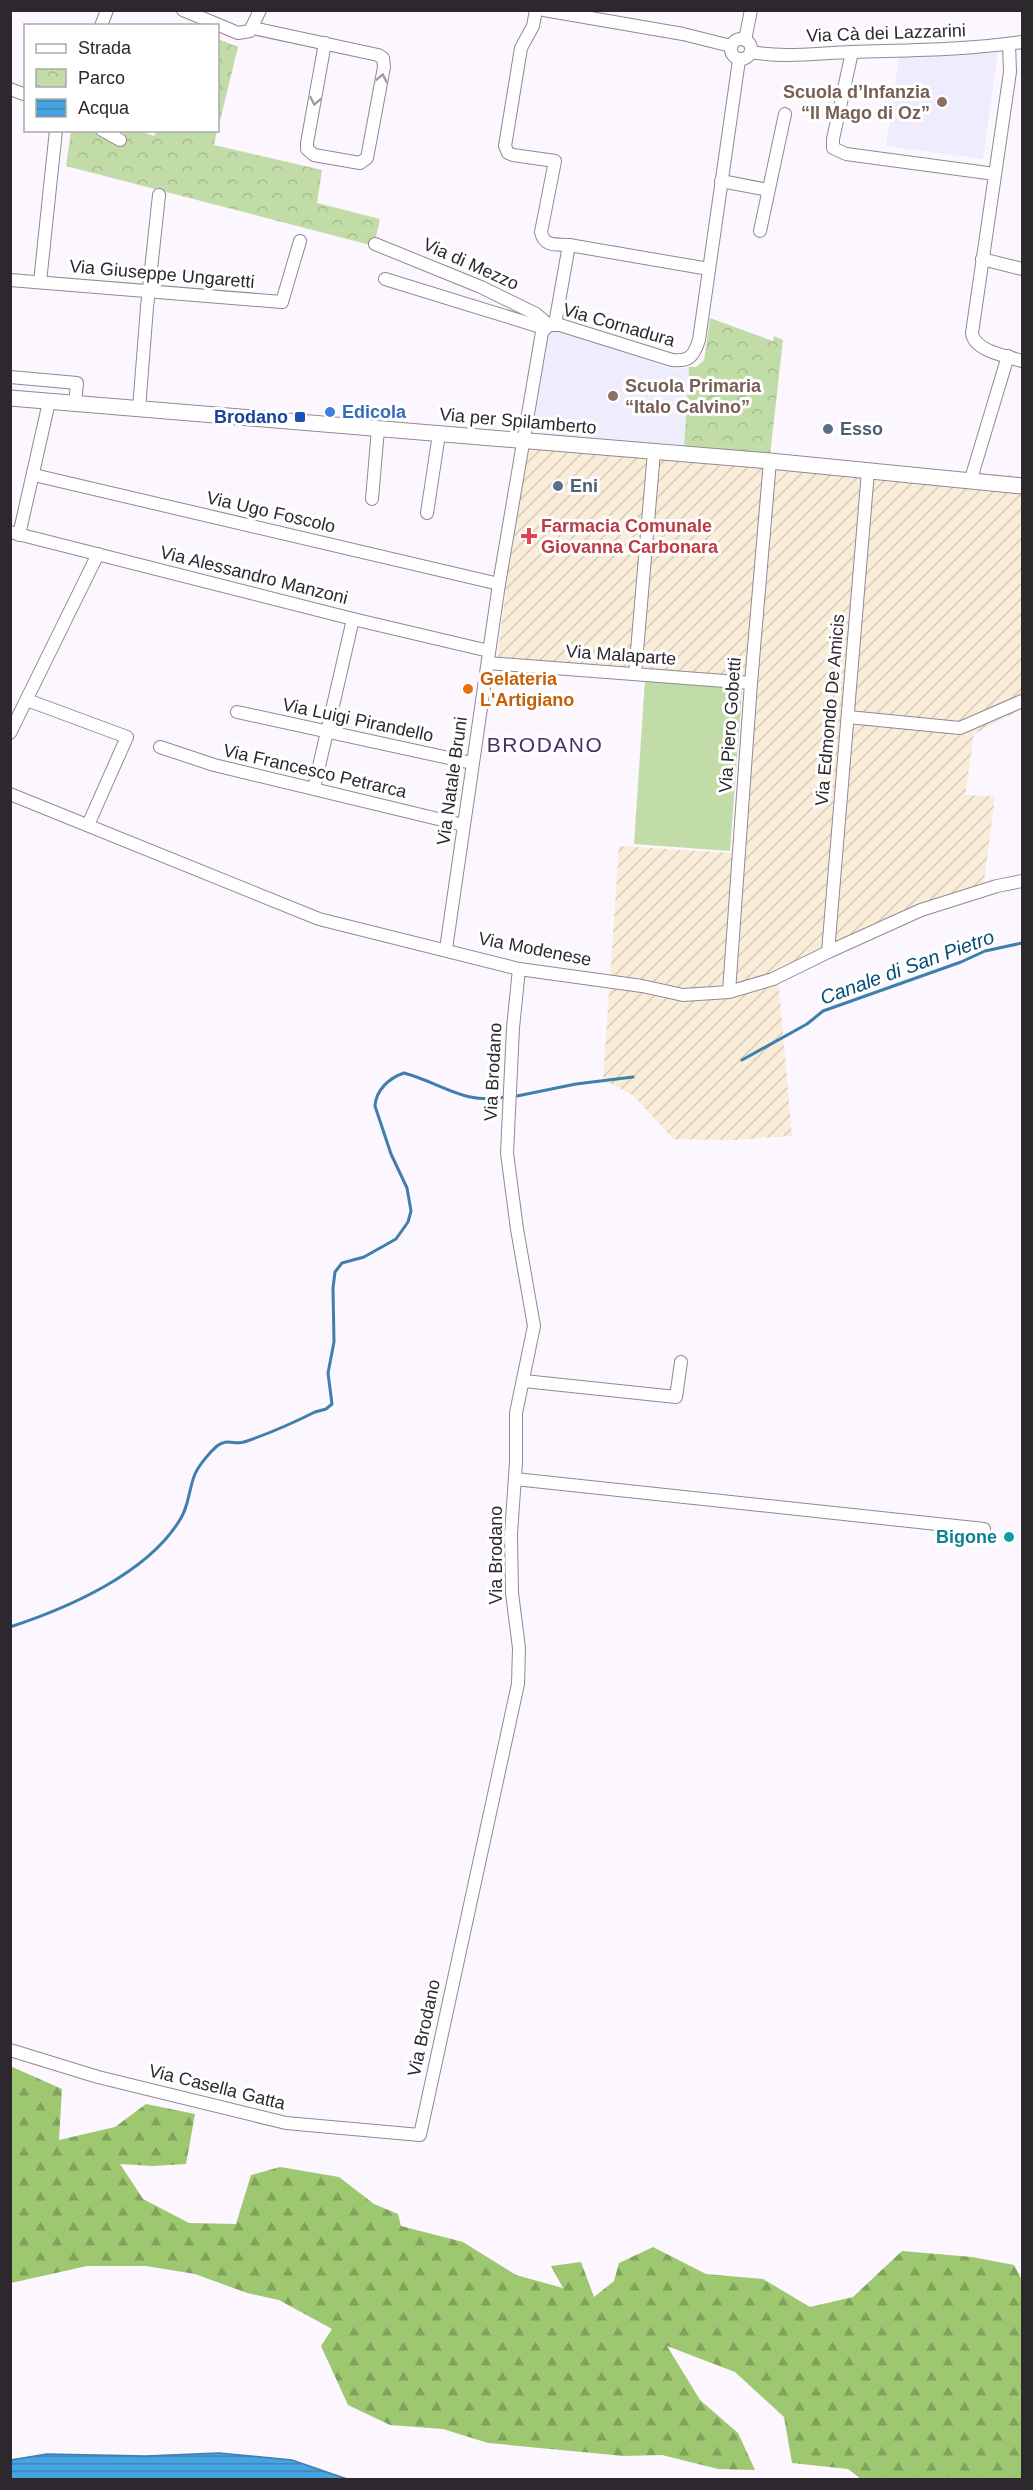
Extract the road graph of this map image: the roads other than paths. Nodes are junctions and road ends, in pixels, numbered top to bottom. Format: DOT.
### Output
graph roads {
  1 [pos="183,10"];
  2 [pos="260,10"];
  3 [pos="536,10"];
  4 [pos="544,10"];
  5 [pos="751,10"];
  6 [pos="216,24"];
  7 [pos="219,25"];
  8 [pos="253,28"];
  9 [pos="745,40"];
  10 [pos="1023,42"];
  11 [pos="326,43"];
  12 [pos="1009,44"];
  13 [pos="730,46"];
  14 [pos="751,52"];
  15 [pos="852,52"];
  16 [pos="739,60"];
  17 [pos="10,88"];
  18 [pos="24,94"];
  19 [pos="785,114"];
  20 [pos="56,132"];
  21 [pos="106,132"];
  22 [pos="120,140"];
  23 [pos="995,174"];
  24 [pos="721,181"];
  25 [pos="768,190"];
  26 [pos="159,195"];
  27 [pos="760,231"];
  28 [pos="300,241"];
  29 [pos="375,244"];
  30 [pos="569,245"];
  31 [pos="982,259"];
  32 [pos="709,269"];
  33 [pos="1023,269"];
  34 [pos="385,279"];
  35 [pos="10,280"];
  36 [pos="40,282"];
  37 [pos="148,290"];
  38 [pos="549,326"];
  39 [pos="1008,356"];
  40 [pos="1023,361"];
  41 [pos="10,377"];
  42 [pos="10,398"];
  43 [pos="49,402"];
  44 [pos="75,404"];
  45 [pos="139,409"];
  46 [pos="378,429"];
  47 [pos="439,434"];
  48 [pos="523,441"];
  49 [pos="654,452"];
  50 [pos="770,461"];
  51 [pos="868,471"];
  52 [pos="34,475"];
  53 [pos="969,482"];
  54 [pos="1023,486"];
  55 [pos="372,499"];
  56 [pos="427,513"];
  57 [pos="15,533"];
  58 [pos="98,554"];
  59 [pos="500,584"];
  60 [pos="353,619"];
  61 [pos="488,657"];
  62 [pos="635,674"];
  63 [pos="751,683"];
  64 [pos="27,700"];
  65 [pos="1023,701"];
  66 [pos="237,712"];
  67 [pos="848,717"];
  68 [pos="327,730"];
  69 [pos="10,733"];
  70 [pos="160,747"];
  71 [pos="472,763"];
  72 [pos="314,788"];
  73 [pos="10,794"];
  74 [pos="88,825"];
  75 [pos="463,825"];
  76 [pos="1023,881"];
  77 [pos="446,949"];
  78 [pos="828,952"];
  79 [pos="519,969"];
  80 [pos="729,992"];
  81 [pos="681,1362"];
  82 [pos="524,1381"];
  83 [pos="515,1479"];
  84 [pos="984,1529"];
  85 [pos="10,2050"];
  86 [pos="420,2135"];
  1 -- 6 [label="street"];
  2 -- 8 [label="street"];
  3 -- 30 [label="street"];
  4 -- 13 [label="street"];
  5 -- 9 [label="street"];
  7 -- 8 [label="street"];
  8 -- 11 [label="street"];
  9 -- 13 [label="street"];
  9 -- 14 [label="street"];
  10 -- 12 [label="street, Via Cà dei Lazzarini"];
  11 -- 11 [label="street, one-way"];
  12 -- 15 [label="street, Via Cà dei Lazzarini"];
  12 -- 23 [label="street"];
  13 -- 16 [label="street"];
  14 -- 15 [label="street, Via Cà dei Lazzarini"];
  14 -- 16 [label="street"];
  15 -- 23 [label="street"];
  16 -- 24 [label="street, Via Cornadura"];
  17 -- 18 [label="street"];
  19 -- 25 [label="street"];
  20 -- 36 [label="street"];
  21 -- 22 [label="street"];
  23 -- 31 [label="street"];
  24 -- 25 [label="street"];
  24 -- 32 [label="street, Via Cornadura"];
  25 -- 27 [label="street"];
  26 -- 37 [label="street"];
  28 -- 37 [label="street, Via Giuseppe Ungaretti"];
  29 -- 38 [label="street, Via di Mezzo"];
  30 -- 32 [label="street"];
  30 -- 38 [label="street"];
  31 -- 33 [label="street"];
  31 -- 39 [label="street"];
  32 -- 38 [label="street, Via Cornadura"];
  34 -- 38 [label="street"];
  35 -- 36 [label="street, Via Giuseppe Ungaretti"];
  36 -- 37 [label="street, Via Giuseppe Ungaretti"];
  37 -- 45 [label="street"];
  38 -- 48 [label="street, Via Cornadura"];
  39 -- 40 [label="street"];
  39 -- 53 [label="street"];
  41 -- 44 [label="street"];
  42 -- 43 [label="main road, Via per Spilamberto"];
  43 -- 44 [label="main road, Via per Spilamberto"];
  43 -- 52 [label="street"];
  44 -- 45 [label="main road, Via per Spilamberto"];
  45 -- 46 [label="main road, Via per Spilamberto"];
  46 -- 47 [label="main road, Via per Spilamberto"];
  46 -- 55 [label="street"];
  47 -- 48 [label="main road, Via per Spilamberto"];
  47 -- 56 [label="street"];
  48 -- 49 [label="main road, Via per Spilamberto"];
  48 -- 59 [label="street, Via Natale Bruni"];
  49 -- 50 [label="main road, Via per Spilamberto"];
  49 -- 62 [label="street"];
  50 -- 51 [label="main road, Via per Spilamberto"];
  50 -- 63 [label="street, Via Piero Gobetti"];
  51 -- 53 [label="main road, Via per Spilamberto"];
  51 -- 67 [label="street, Via Edmondo De Amicis"];
  52 -- 57 [label="street"];
  52 -- 59 [label="street, Via Ugo Foscolo"];
  53 -- 54 [label="main road, Via per Spilamberto"];
  57 -- 58 [label="street, Via Alessandro Manzoni"];
  58 -- 60 [label="street, Via Alessandro Manzoni"];
  58 -- 64 [label="street"];
  59 -- 61 [label="street, Via Natale Bruni"];
  60 -- 61 [label="street, Via Alessandro Manzoni"];
  60 -- 68 [label="street"];
  61 -- 62 [label="street, Via Malaparte"];
  61 -- 71 [label="street, Via Natale Bruni"];
  62 -- 63 [label="street, Via Malaparte"];
  63 -- 80 [label="street, Via Piero Gobetti"];
  64 -- 69 [label="street"];
  64 -- 74 [label="street"];
  65 -- 67 [label="street"];
  66 -- 68 [label="street, Via Luigi Pirandello"];
  67 -- 78 [label="street, Via Edmondo De Amicis"];
  68 -- 71 [label="street, Via Luigi Pirandello"];
  68 -- 72 [label="street"];
  70 -- 72 [label="street, Via Francesco Petrarca"];
  71 -- 75 [label="street, Via Natale Bruni"];
  72 -- 75 [label="street, Via Francesco Petrarca"];
  73 -- 74 [label="street, Via Modenese"];
  74 -- 77 [label="street, Via Modenese"];
  75 -- 77 [label="street, Via Natale Bruni"];
  76 -- 78 [label="street, Via Modenese"];
  77 -- 79 [label="street, Via Modenese"];
  78 -- 80 [label="street, Via Modenese"];
  79 -- 80 [label="street, Via Modenese"];
  79 -- 82 [label="street, Via Brodano"];
  81 -- 82 [label="street"];
  82 -- 83 [label="street, Via Brodano"];
  83 -- 84 [label="street"];
  83 -- 86 [label="street, Via Brodano"];
  85 -- 86 [label="street, Via Casella Gatta"];
}
